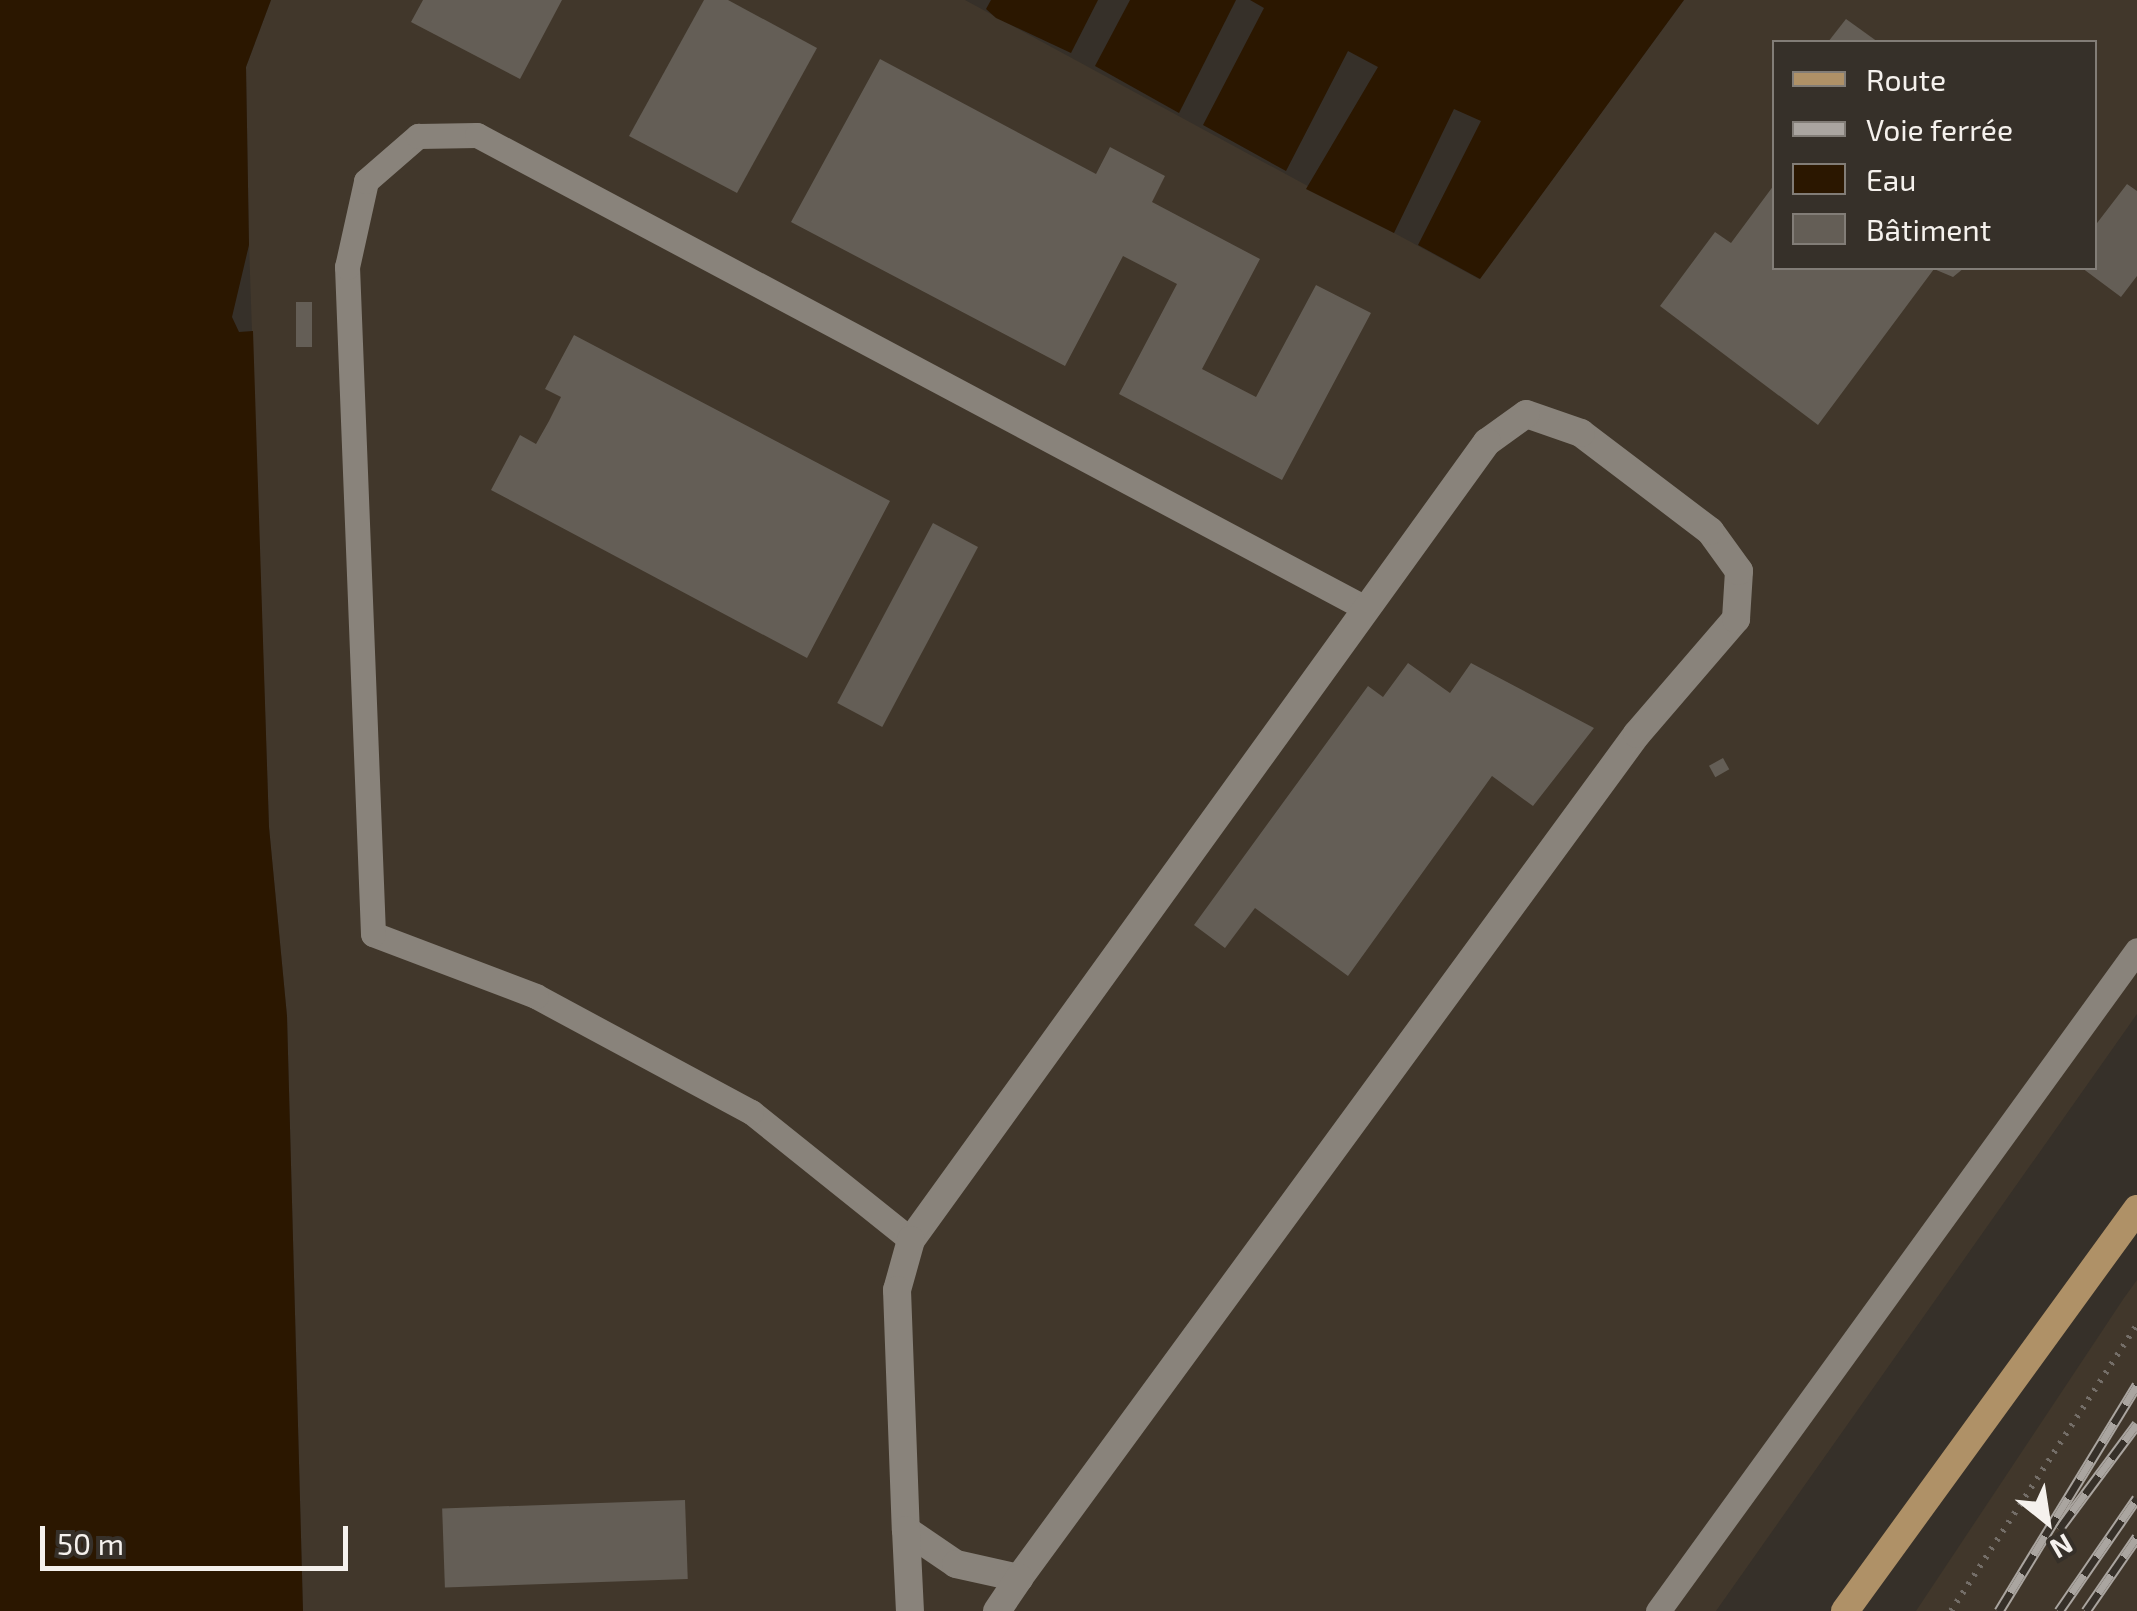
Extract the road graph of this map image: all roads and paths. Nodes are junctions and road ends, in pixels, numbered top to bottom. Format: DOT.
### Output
graph roads {
  1 [pos="1367,609"];
  2 [pos="2137,950"];
  3 [pos="2137,1209"];
  4 [pos="911,1240"];
  5 [pos="2137,1325"];
  6 [pos="906,1530"];
  7 [pos="1019,1578"];
  8 [pos="910,1611"];
  9 [pos="997,1611"];
  10 [pos="1658,1611"];
  11 [pos="1845,1611"];
  12 [pos="1951,1611"];
  1 -- 4 [label="street"];
  1 -- 4 [label="lane"];
  1 -- 7 [label="street"];
  2 -- 10 [label="lane"];
  3 -- 11 [label="main road"];
  4 -- 6 [label="street"];
  5 -- 12 [label="path"];
  6 -- 7 [label="street"];
  6 -- 8 [label="street"];
  7 -- 9 [label="street"];
}
